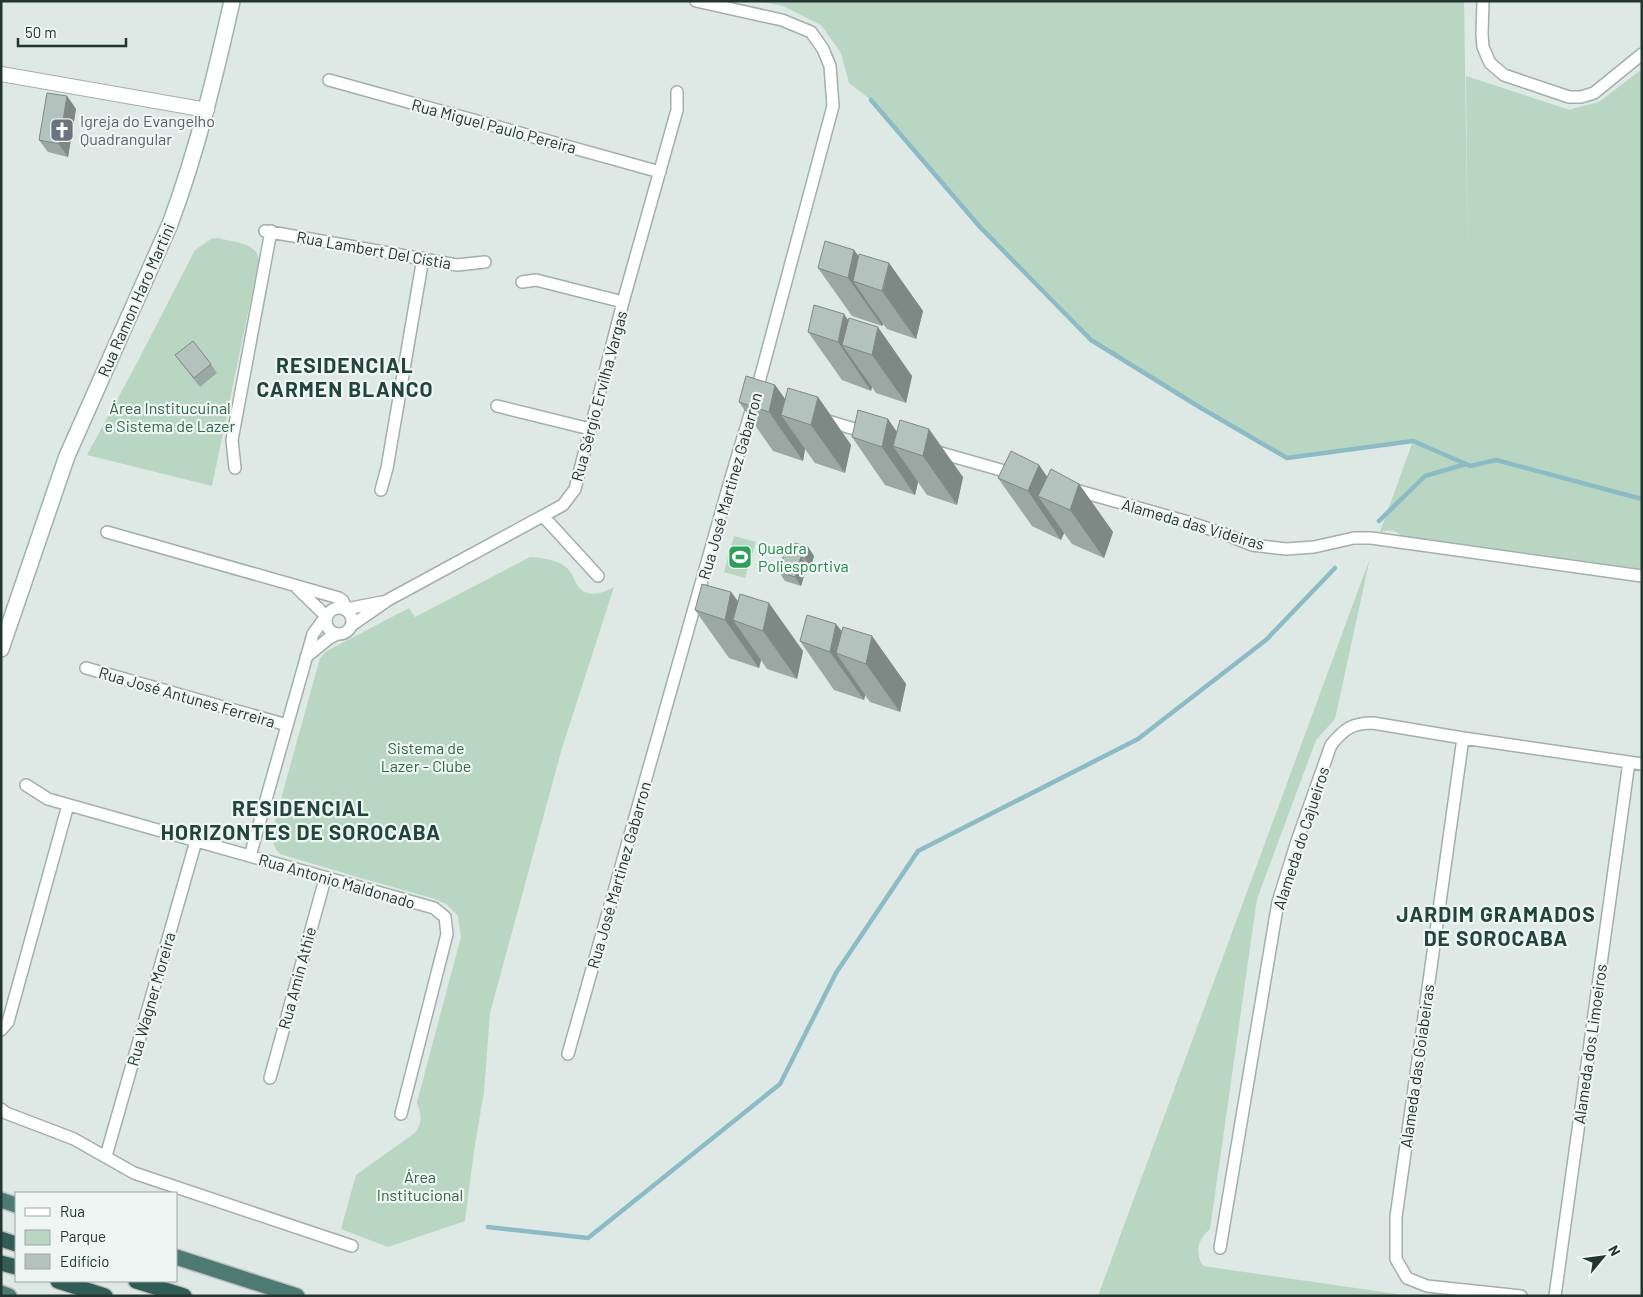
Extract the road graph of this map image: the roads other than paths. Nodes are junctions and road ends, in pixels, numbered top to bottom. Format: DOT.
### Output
graph roads {
  1 [pos="232,1"];
  2 [pos="696,1"];
  3 [pos="1483,1"];
  4 [pos="1642,54"];
  5 [pos="1,74"];
  6 [pos="329,80"];
  7 [pos="677,92"];
  8 [pos="207,110"];
  9 [pos="660,172"];
  10 [pos="423,258"];
  11 [pos="485,262"];
  12 [pos="522,282"];
  13 [pos="623,302"];
  14 [pos="497,406"];
  15 [pos="814,417"];
  16 [pos="590,429"];
  17 [pos="881,436"];
  18 [pos="919,447"];
  19 [pos="235,468"];
  20 [pos="1024,476"];
  21 [pos="1063,487"];
  22 [pos="381,490"];
  23 [pos="543,516"];
  24 [pos="108,532"];
  25 [pos="598,576"];
  26 [pos="1642,576"];
  27 [pos="296,586"];
  28 [pos="388,600"];
  29 [pos="346,609"];
  30 [pos="326,616"];
  31 [pos="352,625"];
  32 [pos="337,634"];
  33 [pos="1,649"];
  34 [pos="306,657"];
  35 [pos="86,668"];
  36 [pos="288,725"];
  37 [pos="1464,738"];
  38 [pos="1629,762"];
  39 [pos="1642,764"];
  40 [pos="26,785"];
  41 [pos="68,805"];
  42 [pos="196,841"];
  43 [pos="250,856"];
  44 [pos="325,879"];
  45 [pos="1,1030"];
  46 [pos="568,1054"];
  47 [pos="270,1078"];
  48 [pos="1,1109"];
  49 [pos="401,1114"];
  50 [pos="106,1156"];
  51 [pos="1,1200"];
  52 [pos="15,1205"];
  53 [pos="1,1239"];
  54 [pos="15,1244"];
  55 [pos="352,1246"];
  56 [pos="1220,1248"];
  57 [pos="178,1258"];
  58 [pos="1,1262"];
  59 [pos="15,1267"];
  60 [pos="61,1282"];
  61 [pos="139,1282"];
  62 [pos="1,1293"];
  63 [pos="9,1296"];
  64 [pos="105,1296"];
  65 [pos="184,1296"];
  66 [pos="298,1296"];
  67 [pos="1521,1296"];
  68 [pos="1555,1296"];
  1 -- 8 [label="main road, Rua Ramon Haro Martini"];
  2 -- 46 [label="street, Rua José Martinez Gabarron"];
  3 -- 4 [label="street"];
  5 -- 8 [label="street"];
  6 -- 9 [label="street, Rua Miguel Paulo Pereira"];
  7 -- 9 [label="street, Rua Sérgio Ervilha Vargas"];
  8 -- 33 [label="main road, Rua Ramon Haro Martini"];
  9 -- 13 [label="street, Rua Sérgio Ervilha Vargas"];
  10 -- 11 [label="street, Rua Lambert Del Cístia"];
  10 -- 19 [label="street, Rua Lambert Del Cístia"];
  10 -- 22 [label="street"];
  12 -- 13 [label="street"];
  13 -- 16 [label="street, Rua Sérgio Ervilha Vargas"];
  14 -- 16 [label="street"];
  15 -- 17 [label="street"];
  16 -- 23 [label="street, Rua Sérgio Ervilha Vargas"];
  18 -- 20 [label="street"];
  21 -- 26 [label="street, Alameda das Videiras"];
  23 -- 25 [label="street"];
  23 -- 28 [label="street, Rua Sérgio Ervilha Vargas"];
  24 -- 27 [label="street"];
  27 -- 29 [label="street"];
  27 -- 30 [label="street"];
  28 -- 29 [label="street, Rua Sérgio Ervilha Vargas"];
  28 -- 31 [label="street, Rua Sérgio Ervilha Vargas"];
  29 -- 30 [label="street, Rua Sérgio Ervilha Vargas"];
  29 -- 31 [label="street"];
  30 -- 32 [label="street"];
  30 -- 34 [label="street"];
  31 -- 32 [label="street, Rua Sérgio Ervilha Vargas"];
  32 -- 34 [label="street, Rua Sérgio Ervilha Vargas"];
  34 -- 36 [label="street"];
  35 -- 36 [label="street, Rua José Antunes Ferreira"];
  36 -- 43 [label="street"];
  37 -- 38 [label="street, Alameda do Cajueiros"];
  37 -- 56 [label="street, Alameda do Cajueiros"];
  37 -- 67 [label="street, Alameda das Goiabeiras"];
  38 -- 39 [label="street, Alameda do Cajueiros"];
  38 -- 68 [label="street, Alameda dos Limoeiros"];
  40 -- 41 [label="street, Rua Antonio Maldonado"];
  41 -- 42 [label="street, Rua Antonio Maldonado"];
  41 -- 45 [label="street"];
  42 -- 43 [label="street, Rua Antonio Maldonado"];
  42 -- 50 [label="street, Rua Wagner Moreira"];
  43 -- 44 [label="street, Rua Antonio Maldonado"];
  44 -- 47 [label="street, Rua Amin Athie"];
  44 -- 49 [label="street, Rua Antonio Maldonado"];
  48 -- 50 [label="street"];
  50 -- 55 [label="street"];
  51 -- 52 [label="highway"];
  53 -- 54 [label="highway"];
  57 -- 66 [label="highway"];
  58 -- 59 [label="highway"];
  60 -- 64 [label="highway"];
  61 -- 65 [label="highway"];
  62 -- 63 [label="highway"];
}
